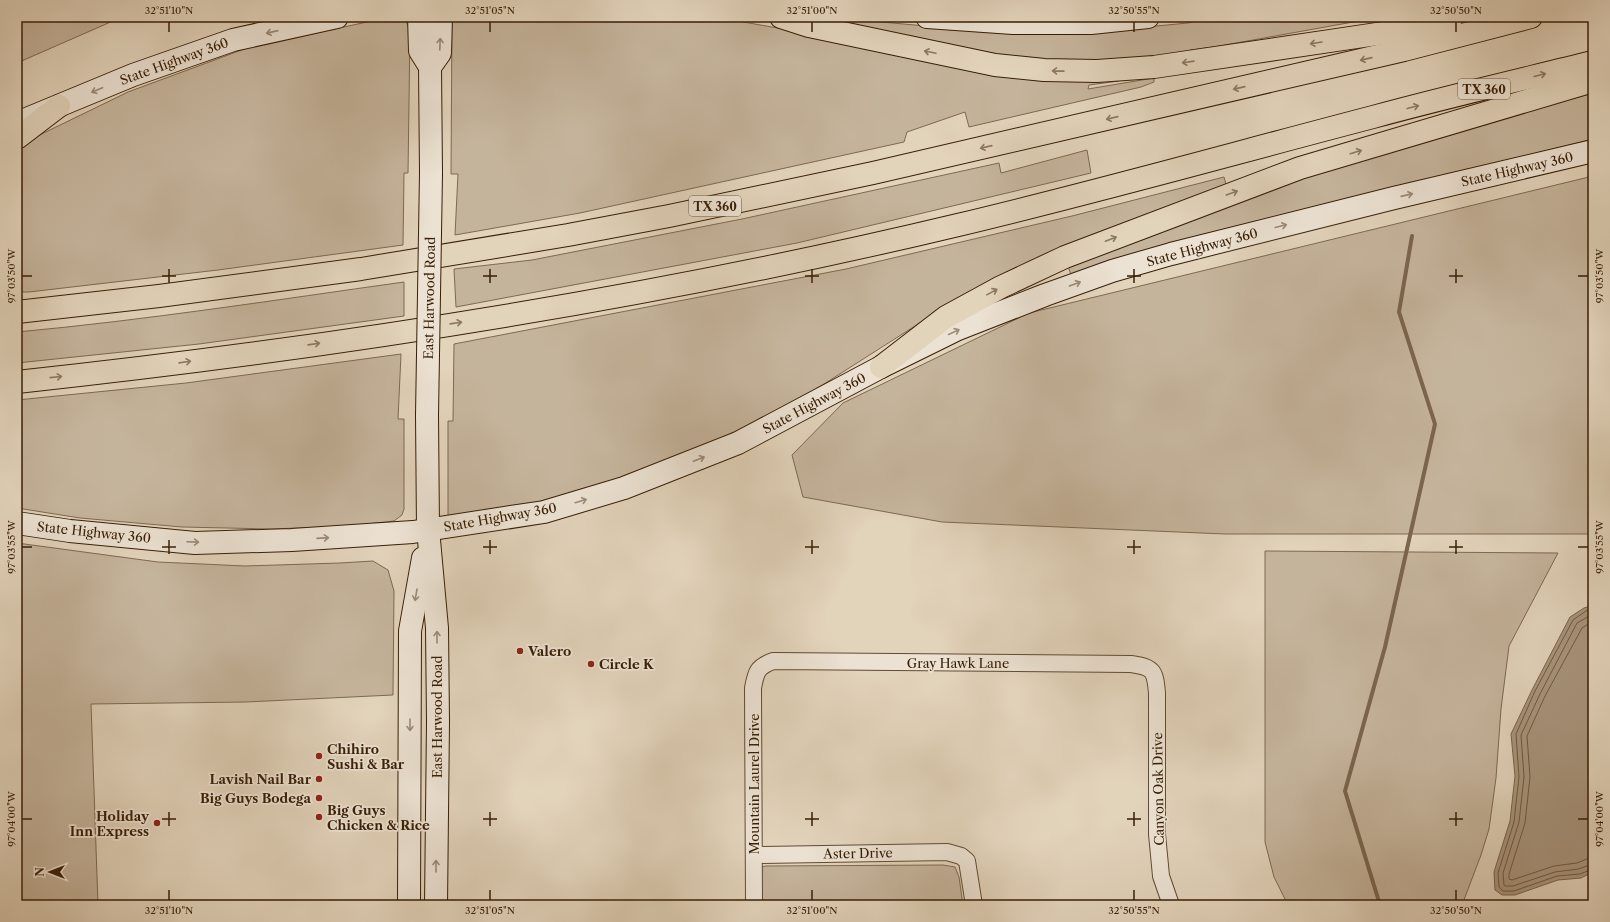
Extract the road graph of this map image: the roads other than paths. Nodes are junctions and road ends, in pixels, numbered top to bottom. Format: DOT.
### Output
graph roads {
  1 [pos="337,17"];
  2 [pos="419,17"];
  3 [pos="441,17"];
  4 [pos="781,17"];
  5 [pos="927,17"];
  6 [pos="1148,17"];
  7 [pos="1531,17"];
  8 [pos="1492,26"];
  9 [pos="1593,62"];
  10 [pos="430,67"];
  11 [pos="1593,81"];
  12 [pos="59,106"];
  13 [pos="17,123"];
  14 [pos="17,138"];
  15 [pos="1593,151"];
  16 [pos="17,312"];
  17 [pos="881,367"];
  18 [pos="17,382"];
  19 [pos="17,523"];
  20 [pos="428,529"];
  21 [pos="762,665"];
  22 [pos="1153,671"];
  23 [pos="755,855"];
  24 [pos="409,905"];
  25 [pos="436,905"];
  26 [pos="754,905"];
  27 [pos="974,905"];
  28 [pos="1171,905"];
  1 -- 12 [label="main road, State Highway 360, one-way"];
  2 -- 10 [label="main road, East Harwood Road"];
  10 -- 3 [label="main road, one-way"];
  8 -- 4 [label="highway, one-way"];
  5 -- 6 [label="main road"];
  7 -- 8 [label="highway, TX 360"];
  8 -- 16 [label="highway, TX 360, one-way"];
  18 -- 9 [label="highway, TX 360, one-way"];
  10 -- 20 [label="main road, East Harwood Road, bridge"];
  17 -- 11 [label="highway, one-way"];
  12 -- 13 [label="main road, State Highway 360"];
  12 -- 14 [label="highway"];
  17 -- 15 [label="main road, State Highway 360, one-way"];
  20 -- 17 [label="main road, State Highway 360, one-way"];
  19 -- 20 [label="main road, State Highway 360, one-way"];
  20 -- 24 [label="main road, East Harwood Road, one-way"];
  25 -- 20 [label="main road, East Harwood Road, one-way"];
  21 -- 22 [label="street, Gray Hawk Lane"];
  21 -- 23 [label="street, Mountain Laurel Drive"];
  22 -- 28 [label="street, Canyon Oak Drive"];
  23 -- 26 [label="street, Mountain Laurel Drive"];
  23 -- 27 [label="street, Aster Drive"];
}
